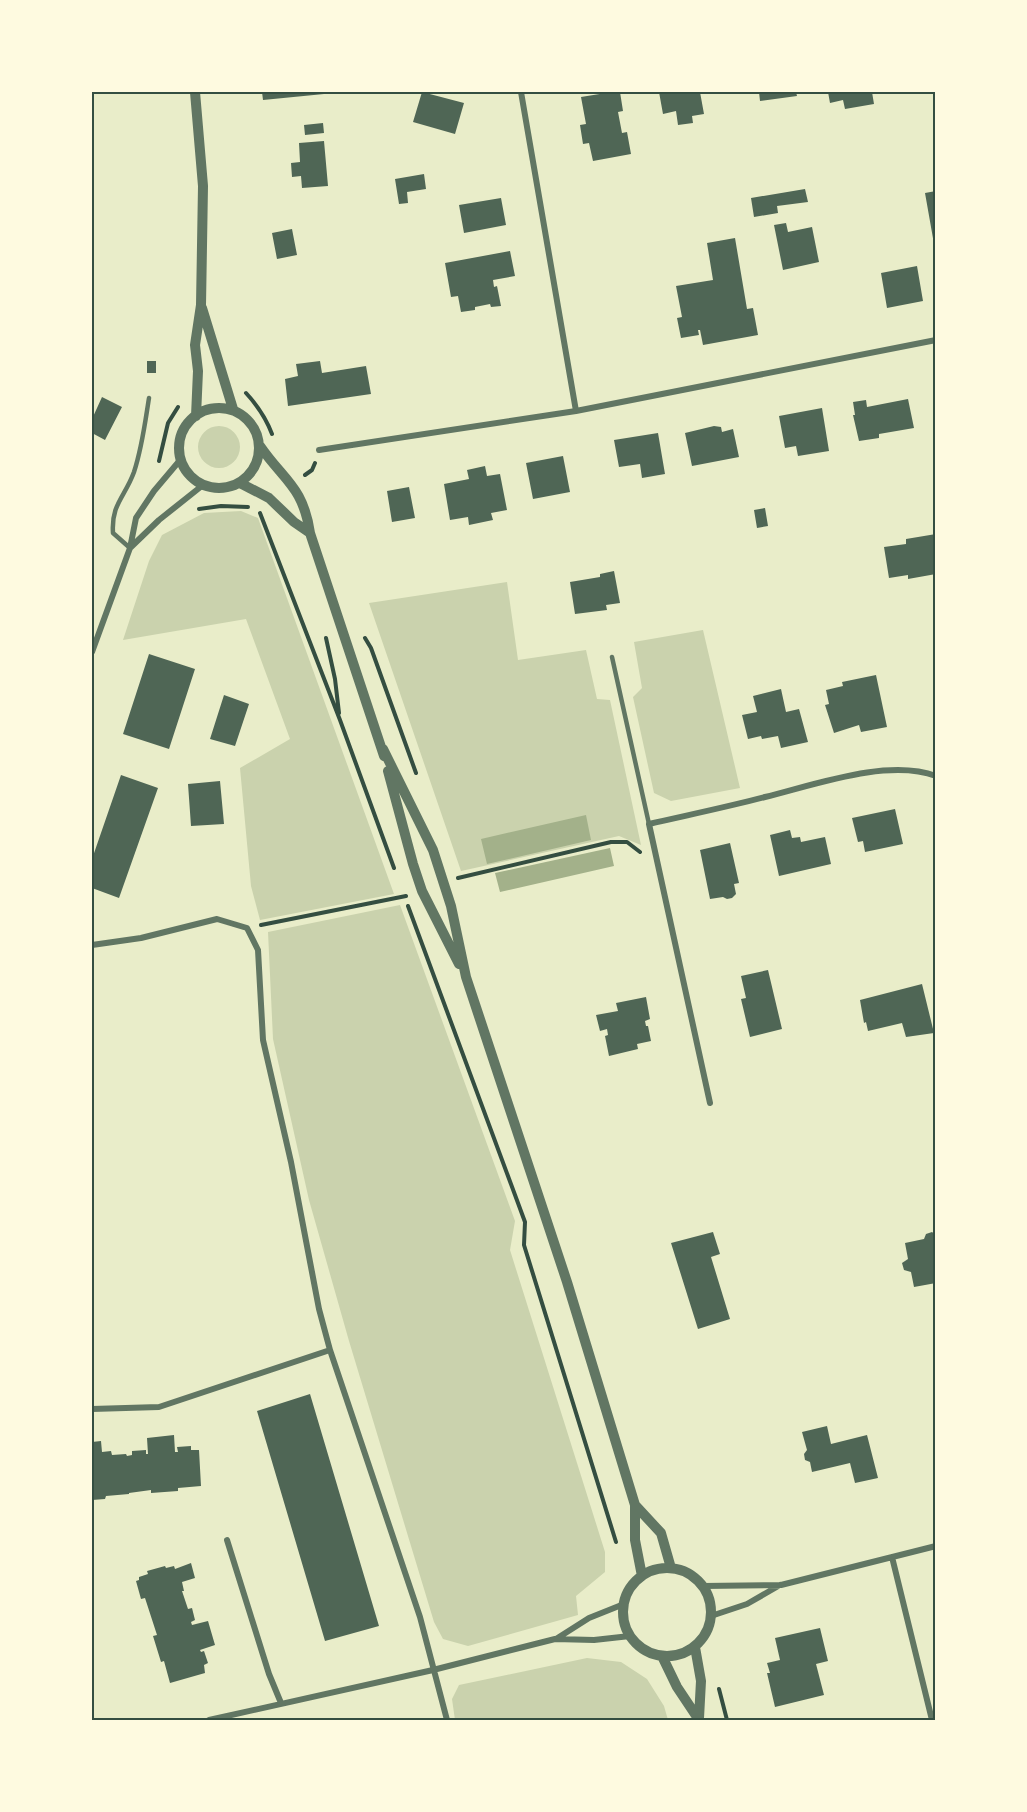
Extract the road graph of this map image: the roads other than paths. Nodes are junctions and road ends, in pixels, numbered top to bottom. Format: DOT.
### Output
graph roads {
  1 [pos="195,92"];
  2 [pos="521,92"];
  3 [pos="201,305"];
  4 [pos="936,340"];
  5 [pos="149,398"];
  6 [pos="233,409"];
  7 [pos="576,411"];
  8 [pos="196,416"];
  9 [pos="260,446"];
  10 [pos="319,450"];
  11 [pos="181,459"];
  12 [pos="240,483"];
  13 [pos="202,485"];
  14 [pos="310,533"];
  15 [pos="130,548"];
  16 [pos="92,652"];
  17 [pos="612,657"];
  18 [pos="383,749"];
  19 [pos="936,776"];
  20 [pos="649,824"];
  21 [pos="92,945"];
  22 [pos="466,977"];
  23 [pos="710,1103"];
  24 [pos="330,1350"];
  25 [pos="92,1409"];
  26 [pos="635,1505"];
  27 [pos="226,1540"];
  28 [pos="936,1546"];
  29 [pos="891,1557"];
  30 [pos="671,1568"];
  31 [pos="642,1576"];
  32 [pos="781,1585"];
  33 [pos="703,1586"];
  34 [pos="624,1604"];
  35 [pos="711,1616"];
  36 [pos="630,1636"];
  37 [pos="555,1639"];
  38 [pos="695,1647"];
  39 [pos="662,1656"];
  40 [pos="433,1670"];
  41 [pos="281,1703"];
  42 [pos="699,1719"];
  43 [pos="209,1720"];
  44 [pos="447,1720"];
  45 [pos="932,1720"];
  1 -- 3 [label="street"];
  2 -- 7 [label="street"];
  3 -- 6 [label="street"];
  3 -- 8 [label="street"];
  4 -- 7 [label="street"];
  5 -- 15 [label="lane"];
  6 -- 8 [label="street"];
  6 -- 9 [label="street"];
  7 -- 10 [label="street"];
  8 -- 11 [label="street"];
  9 -- 12 [label="street"];
  9 -- 14 [label="street"];
  11 -- 13 [label="street"];
  11 -- 15 [label="street"];
  12 -- 13 [label="street"];
  12 -- 14 [label="street"];
  13 -- 15 [label="street"];
  14 -- 18 [label="street"];
  15 -- 16 [label="street"];
  17 -- 20 [label="lane"];
  18 -- 22 [label="street"];
  18 -- 22 [label="street"];
  19 -- 20 [label="street"];
  20 -- 23 [label="street"];
  21 -- 24 [label="street"];
  22 -- 26 [label="street"];
  24 -- 25 [label="street"];
  24 -- 40 [label="street"];
  26 -- 30 [label="street"];
  26 -- 31 [label="street"];
  27 -- 41 [label="street"];
  28 -- 29 [label="street"];
  29 -- 32 [label="street"];
  29 -- 45 [label="street"];
  30 -- 31 [label="street"];
  30 -- 33 [label="street"];
  31 -- 34 [label="street"];
  32 -- 33 [label="street"];
  32 -- 35 [label="street"];
  33 -- 35 [label="street"];
  34 -- 36 [label="street"];
  34 -- 37 [label="street"];
  35 -- 38 [label="street"];
  36 -- 37 [label="street"];
  36 -- 39 [label="street"];
  37 -- 40 [label="street"];
  38 -- 39 [label="street"];
  38 -- 42 [label="street"];
  39 -- 42 [label="street"];
  40 -- 41 [label="street"];
  40 -- 44 [label="street"];
  41 -- 43 [label="street"];
}
